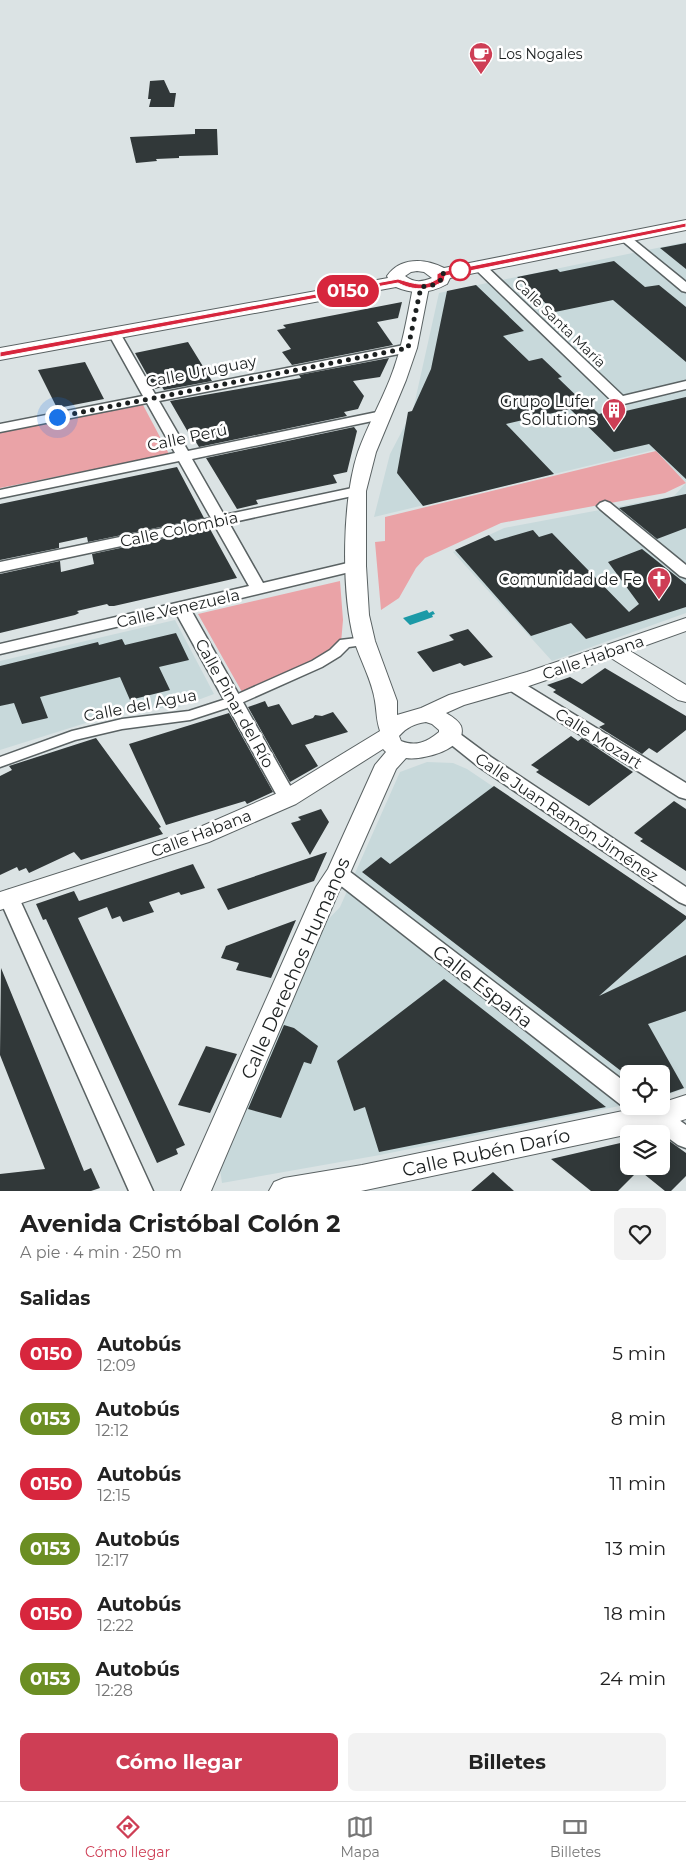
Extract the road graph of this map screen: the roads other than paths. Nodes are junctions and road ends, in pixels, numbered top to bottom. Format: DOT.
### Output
graph roads {
  1 [pos="686,225"];
  2 [pos="624,237"];
  3 [pos="479,266"];
  4 [pos="441,274"];
  5 [pos="398,281"];
  6 [pos="421,287"];
  7 [pos="686,288"];
  8 [pos="114,333"];
  9 [pos="408,348"];
  10 [pos="0,354"];
  11 [pos="686,385"];
  12 [pos="151,398"];
  13 [pos="382,414"];
  14 [pos="0,428"];
  15 [pos="184,456"];
  16 [pos="357,491"];
  17 [pos="0,494"];
  18 [pos="605,506"];
  19 [pos="220,520"];
  20 [pos="356,566"];
  21 [pos="0,567"];
  22 [pos="686,573"];
  23 [pos="259,589"];
  24 [pos="180,607"];
  25 [pos="686,624"];
  26 [pos="365,641"];
  27 [pos="0,649"];
  28 [pos="614,651"];
  29 [pos="506,686"];
  30 [pos="686,695"];
  31 [pos="234,700"];
  32 [pos="386,701"];
  33 [pos="419,716"];
  34 [pos="450,731"];
  35 [pos="393,739"];
  36 [pos="0,762"];
  37 [pos="686,792"];
  38 [pos="288,798"];
  39 [pos="338,873"];
  40 [pos="686,897"];
  41 [pos="4,899"];
  42 [pos="620,1091"];
  43 [pos="686,1107"];
  44 [pos="670,1109"];
  45 [pos="635,1115"];
  46 [pos="655,1115"];
  47 [pos="686,1138"];
  48 [pos="369,1184"];
  49 [pos="141,1191"];
  50 [pos="196,1191"];
  51 [pos="284,1191"];
  1 -- 2 [label="main road"];
  2 -- 3 [label="main road"];
  2 -- 7 [label="street"];
  3 -- 4 [label="main road"];
  3 -- 11 [label="street, Calle Santa María"];
  4 -- 5 [label="main road"];
  4 -- 6 [label="main road"];
  5 -- 6 [label="main road"];
  5 -- 8 [label="main road"];
  6 -- 9 [label="street"];
  8 -- 10 [label="main road"];
  8 -- 12 [label="street"];
  9 -- 12 [label="street, Calle Uruguay"];
  9 -- 13 [label="street"];
  12 -- 14 [label="street, Calle Uruguay"];
  12 -- 15 [label="street"];
  13 -- 15 [label="street, Calle Perú"];
  13 -- 16 [label="street"];
  15 -- 17 [label="street, Calle Perú"];
  15 -- 19 [label="street"];
  16 -- 19 [label="street, Calle Colombia"];
  16 -- 20 [label="street"];
  18 -- 22 [label="street"];
  19 -- 21 [label="street, Calle Colombia"];
  19 -- 23 [label="street"];
  20 -- 23 [label="street, Calle Venezuela"];
  20 -- 26 [label="street"];
  23 -- 24 [label="street, Calle Venezuela"];
  24 -- 27 [label="street, Calle Venezuela"];
  24 -- 31 [label="street, Calle Pinar del Río"];
  25 -- 28 [label="street, Calle Habana"];
  26 -- 31 [label="street, Calle del Agua"];
  26 -- 32 [label="street"];
  28 -- 29 [label="street, Calle Habana"];
  28 -- 30 [label="street"];
  29 -- 33 [label="street, Calle Habana"];
  29 -- 34 [label="street, Calle Habana"];
  29 -- 37 [label="street, Calle Mozart"];
  31 -- 36 [label="street, Calle del Agua"];
  31 -- 38 [label="street, Calle Pinar del Río"];
  32 -- 33 [label="street"];
  32 -- 35 [label="street"];
  33 -- 34 [label="street"];
  33 -- 35 [label="street, Calle Habana"];
  34 -- 35 [label="street, Calle Habana"];
  34 -- 40 [label="street, Calle Juan Ramón Jiménez"];
  35 -- 38 [label="street, Calle Habana"];
  35 -- 39 [label="street, Calle Derechos Humanos"];
  38 -- 41 [label="street, Calle Habana"];
  39 -- 42 [label="street, Calle España"];
  39 -- 50 [label="street, Calle Derechos Humanos"];
  41 -- 49 [label="street"];
  43 -- 44 [label="street, Calle Rubén Darío"];
  45 -- 48 [label="street, Calle Rubén Darío"];
  46 -- 47 [label="street"];
  48 -- 51 [label="street, Calle Rubén Darío"];
}
